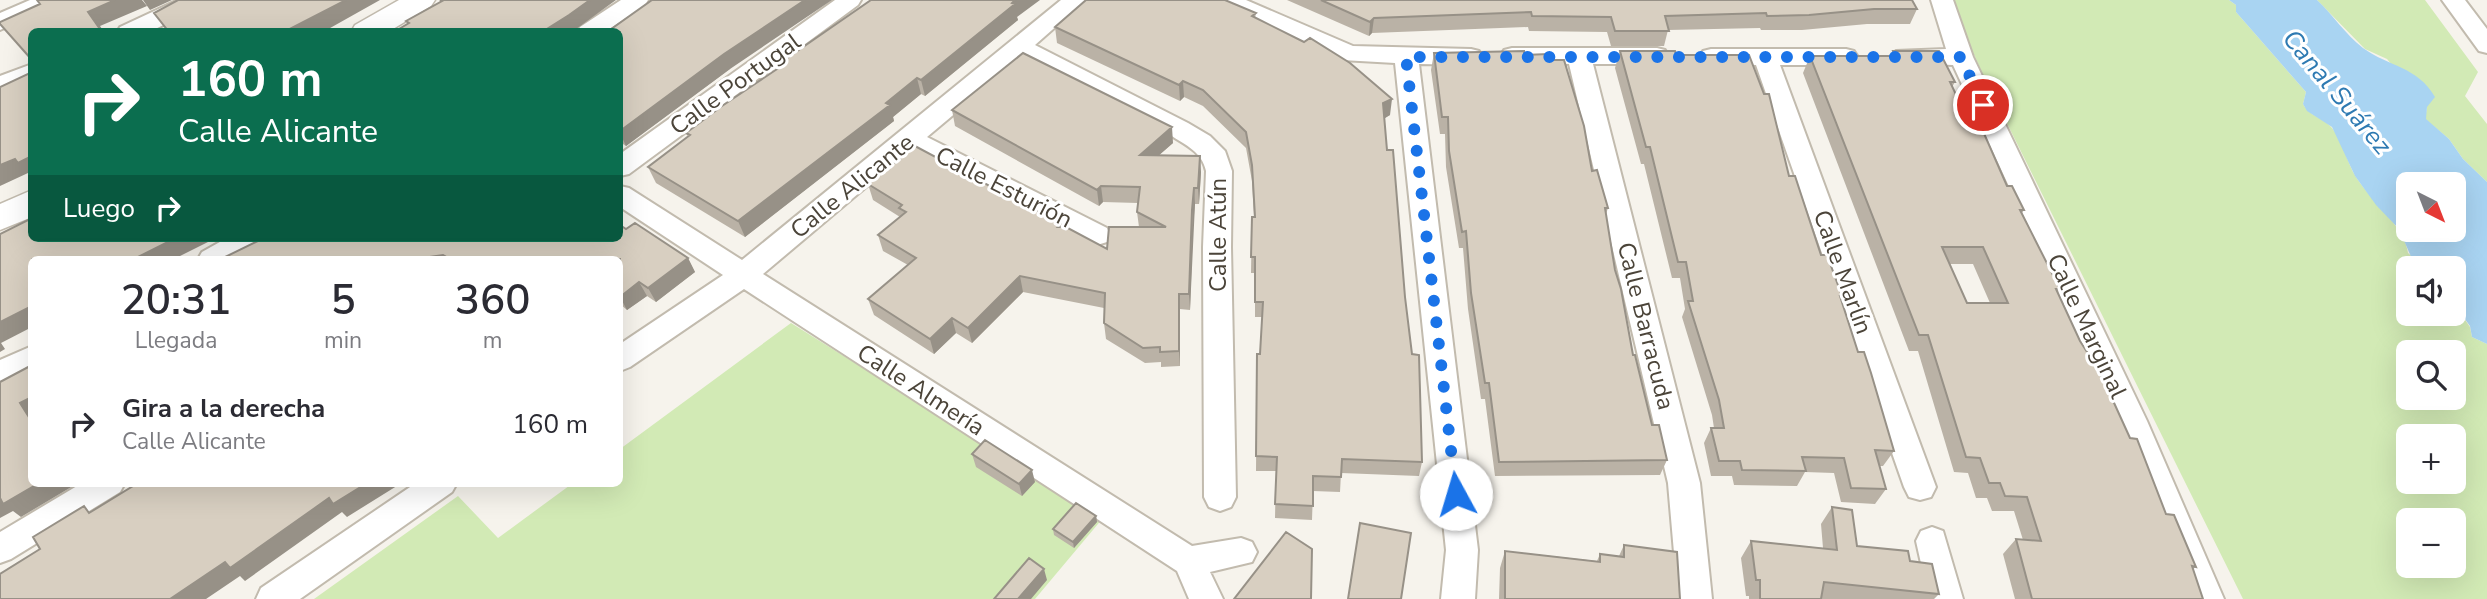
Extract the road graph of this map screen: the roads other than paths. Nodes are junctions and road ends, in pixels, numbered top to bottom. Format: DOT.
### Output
graph roads {
  1 [pos="50,0"];
  2 [pos="197,0"];
  3 [pos="421,0"];
  4 [pos="637,0"];
  5 [pos="850,0"];
  6 [pos="1075,0"];
  7 [pos="1226,0"];
  8 [pos="1942,0"];
  9 [pos="2453,0"];
  10 [pos="0,22"];
  11 [pos="137,28"];
  12 [pos="372,28"];
  13 [pos="594,28"];
  14 [pos="2487,46"];
  15 [pos="1019,47"];
  16 [pos="1579,56"];
  17 [pos="1406,57"];
  18 [pos="1765,57"];
  19 [pos="1961,57"];
  20 [pos="28,74"];
  21 [pos="0,86"];
  22 [pos="910,139"];
  23 [pos="623,165"];
  24 [pos="623,197"];
  25 [pos="28,204"];
  26 [pos="0,218"];
  27 [pos="1097,235"];
  28 [pos="243,242"];
  29 [pos="217,256"];
  30 [pos="743,275"];
  31 [pos="623,357"];
  32 [pos="28,359"];
  33 [pos="0,374"];
  34 [pos="102,487"];
  35 [pos="435,487"];
  36 [pos="1920,488"];
  37 [pos="1220,497"];
  38 [pos="1932,541"];
  39 [pos="0,549"];
  40 [pos="1241,552"];
  41 [pos="1188,561"];
  42 [pos="273,599"];
  43 [pos="1206,599"];
  44 [pos="1458,599"];
  45 [pos="1695,599"];
  46 [pos="1946,599"];
  47 [pos="2207,599"];
  1 -- 10 [label="street"];
  2 -- 11 [label="street"];
  3 -- 12 [label="street"];
  4 -- 13 [label="street"];
  5 -- 23 [label="street, Calle Portugal"];
  6 -- 15 [label="street, Calle Alicante"];
  7 -- 17 [label="street"];
  8 -- 19 [label="street, Calle Marginal"];
  9 -- 14 [label="street"];
  15 -- 22 [label="street, Calle Alicante"];
  15 -- 37 [label="street, Calle Atún"];
  16 -- 17 [label="street"];
  16 -- 18 [label="street"];
  16 -- 45 [label="street, Calle Barracuda"];
  17 -- 44 [label="street"];
  18 -- 19 [label="street"];
  18 -- 36 [label="street, Calle Marlín"];
  19 -- 47 [label="street, Calle Marginal"];
  20 -- 21 [label="street"];
  22 -- 27 [label="street, Calle Esturión"];
  22 -- 30 [label="street, Calle Alicante"];
  24 -- 30 [label="street, Calle Almería"];
  25 -- 26 [label="street"];
  28 -- 29 [label="street"];
  30 -- 31 [label="street, Calle Alicante"];
  30 -- 41 [label="street, Calle Almería"];
  32 -- 33 [label="street"];
  34 -- 39 [label="street"];
  35 -- 42 [label="street"];
  38 -- 46 [label="street"];
  40 -- 41 [label="street"];
  41 -- 43 [label="street"];
}
